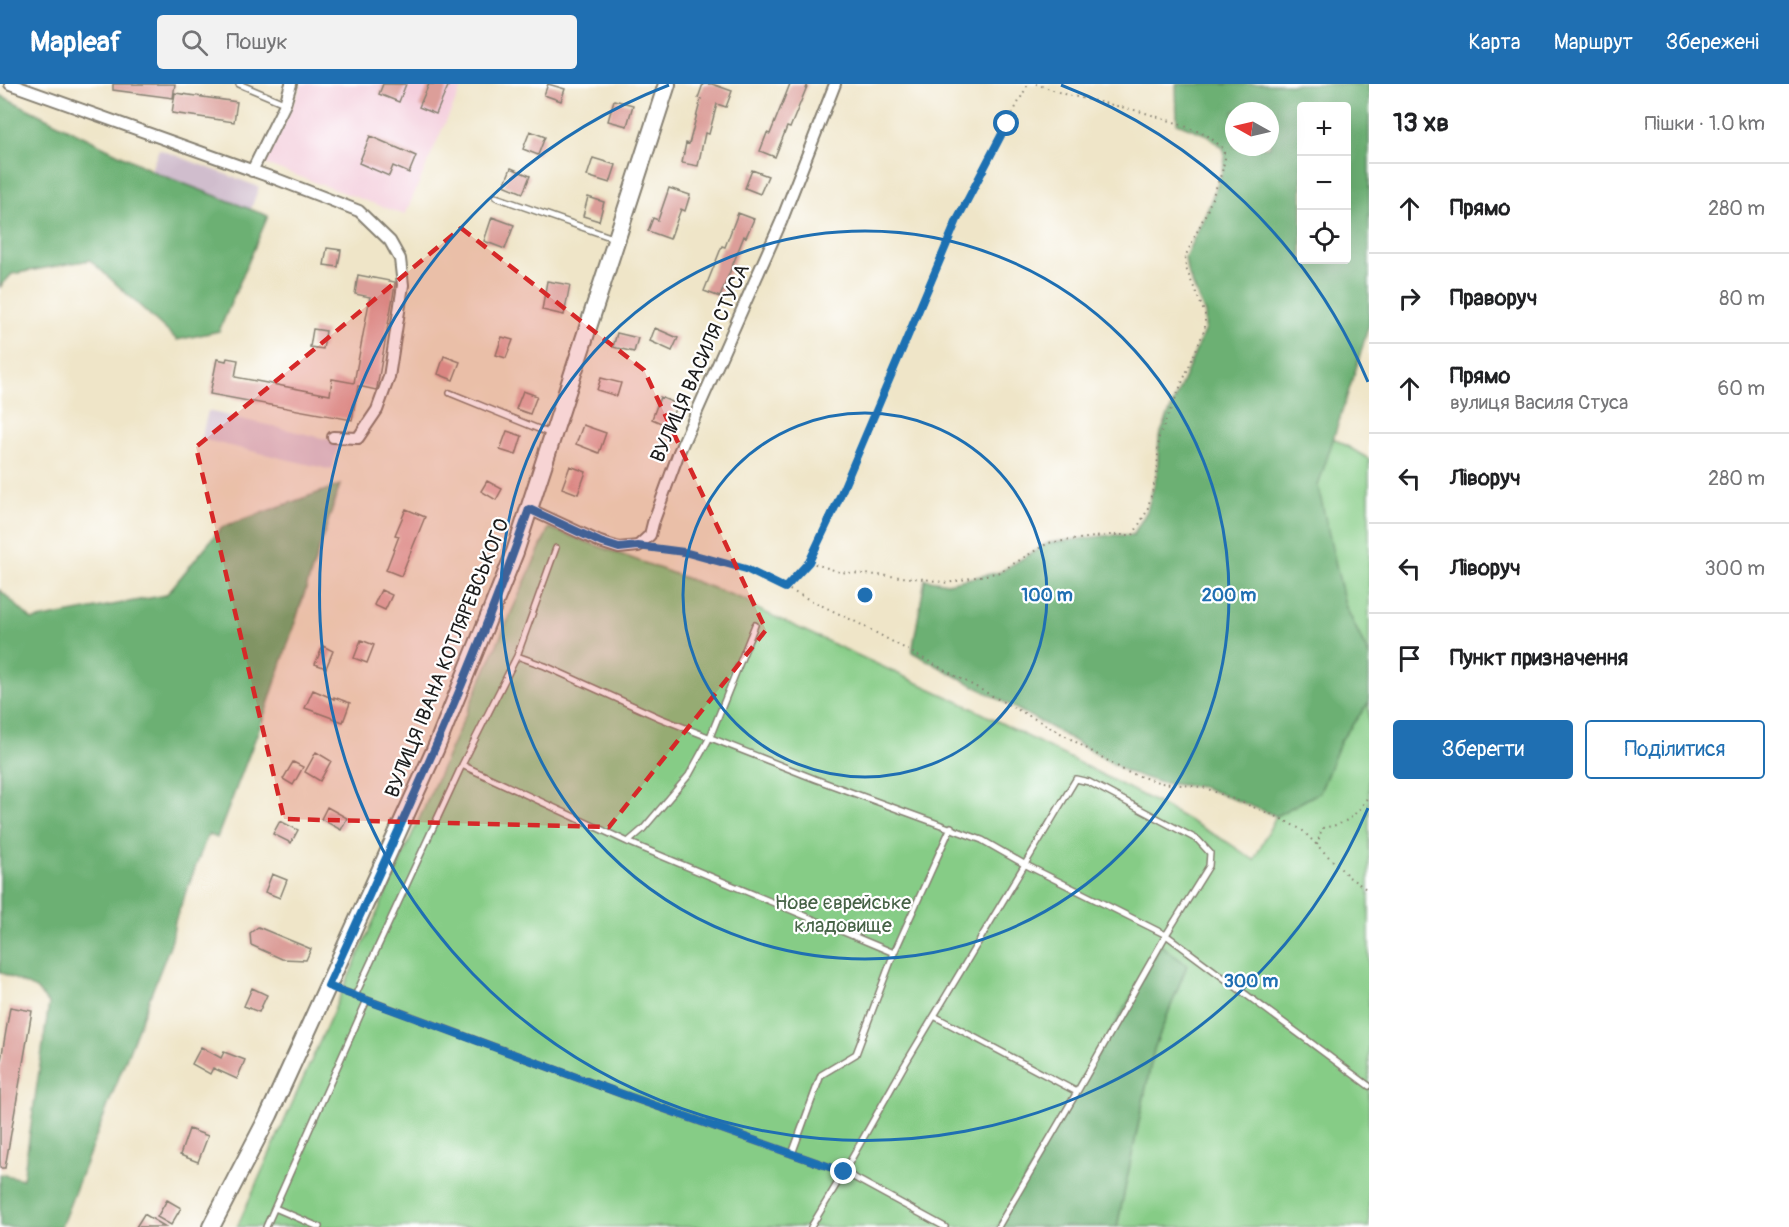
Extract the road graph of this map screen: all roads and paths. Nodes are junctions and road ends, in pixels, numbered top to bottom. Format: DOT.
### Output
graph roads {
  1 [pos="10,84"];
  2 [pos="239,84"];
  3 [pos="291,84"];
  4 [pos="667,84"];
  5 [pos="835,84"];
  6 [pos="1028,84"];
  7 [pos="1036,84"];
  8 [pos="285,104"];
  9 [pos="252,171"];
  10 [pos="496,197"];
  11 [pos="617,240"];
  12 [pos="450,393"];
  13 [pos="554,435"];
  14 [pos="333,437"];
  15 [pos="529,509"];
  16 [pos="638,546"];
  17 [pos="556,548"];
  18 [pos="809,562"];
  19 [pos="785,588"];
  20 [pos="755,624"];
  21 [pos="517,656"];
  22 [pos="710,737"];
  23 [pos="462,765"];
  24 [pos="1369,795"];
  25 [pos="951,827"];
  26 [pos="627,842"];
  27 [pos="1317,845"];
  28 [pos="1024,864"];
  29 [pos="1369,891"];
  30 [pos="1166,935"];
  31 [pos="894,953"];
  32 [pos="328,986"];
  33 [pos="355,996"];
  34 [pos="367,1000"];
  35 [pos="934,1016"];
  36 [pos="1369,1086"];
  37 [pos="1077,1092"];
  38 [pos="792,1154"];
  39 [pos="844,1172"];
  40 [pos="275,1208"];
  41 [pos="211,1227"];
  42 [pos="266,1227"];
  43 [pos="319,1227"];
  44 [pos="811,1227"];
  45 [pos="945,1227"];
  46 [pos="998,1227"];
  1 -- 9 [label="street"];
  2 -- 8 [label="lane"];
  3 -- 8 [label="street"];
  4 -- 11 [label="street, ВУЛИЦЯ ІВАНА КОТЛЯРЕВСЬКОГО"];
  5 -- 16 [label="street, ВУЛИЦЯ ВАСИЛЯ СТУСА"];
  6 -- 18 [label="path"];
  7 -- 18 [label="path"];
  8 -- 9 [label="street"];
  9 -- 14 [label="street"];
  10 -- 11 [label="lane"];
  11 -- 13 [label="street, ВУЛИЦЯ ІВАНА КОТЛЯРЕВСЬКОГО"];
  12 -- 13 [label="lane"];
  13 -- 15 [label="street, ВУЛИЦЯ ІВАНА КОТЛЯРЕВСЬКОГО"];
  15 -- 16 [label="street"];
  15 -- 32 [label="street, ВУЛИЦЯ ІВАНА КОТЛЯРЕВСЬКОГО"];
  16 -- 19 [label="path"];
  17 -- 21 [label="lane"];
  18 -- 19 [label="path"];
  19 -- 27 [label="path"];
  20 -- 22 [label="lane"];
  21 -- 22 [label="lane"];
  21 -- 23 [label="lane"];
  22 -- 25 [label="lane"];
  22 -- 26 [label="lane"];
  23 -- 26 [label="lane"];
  23 -- 33 [label="lane"];
  24 -- 27 [label="path"];
  25 -- 28 [label="lane"];
  25 -- 31 [label="lane"];
  26 -- 31 [label="lane"];
  27 -- 29 [label="path"];
  28 -- 30 [label="lane"];
  28 -- 30 [label="lane"];
  28 -- 35 [label="lane"];
  30 -- 36 [label="lane"];
  30 -- 37 [label="lane"];
  31 -- 38 [label="lane"];
  32 -- 33 [label="lane"];
  32 -- 41 [label="street, ВУЛИЦЯ ІВАНА КОТЛЯРЕВСЬКОГО"];
  33 -- 34 [label="lane"];
  34 -- 38 [label="lane"];
  34 -- 40 [label="lane"];
  35 -- 37 [label="lane"];
  35 -- 39 [label="lane"];
  37 -- 46 [label="lane"];
  38 -- 39 [label="lane"];
  39 -- 44 [label="lane"];
  39 -- 45 [label="lane"];
  40 -- 42 [label="lane"];
  40 -- 43 [label="lane"];
}
